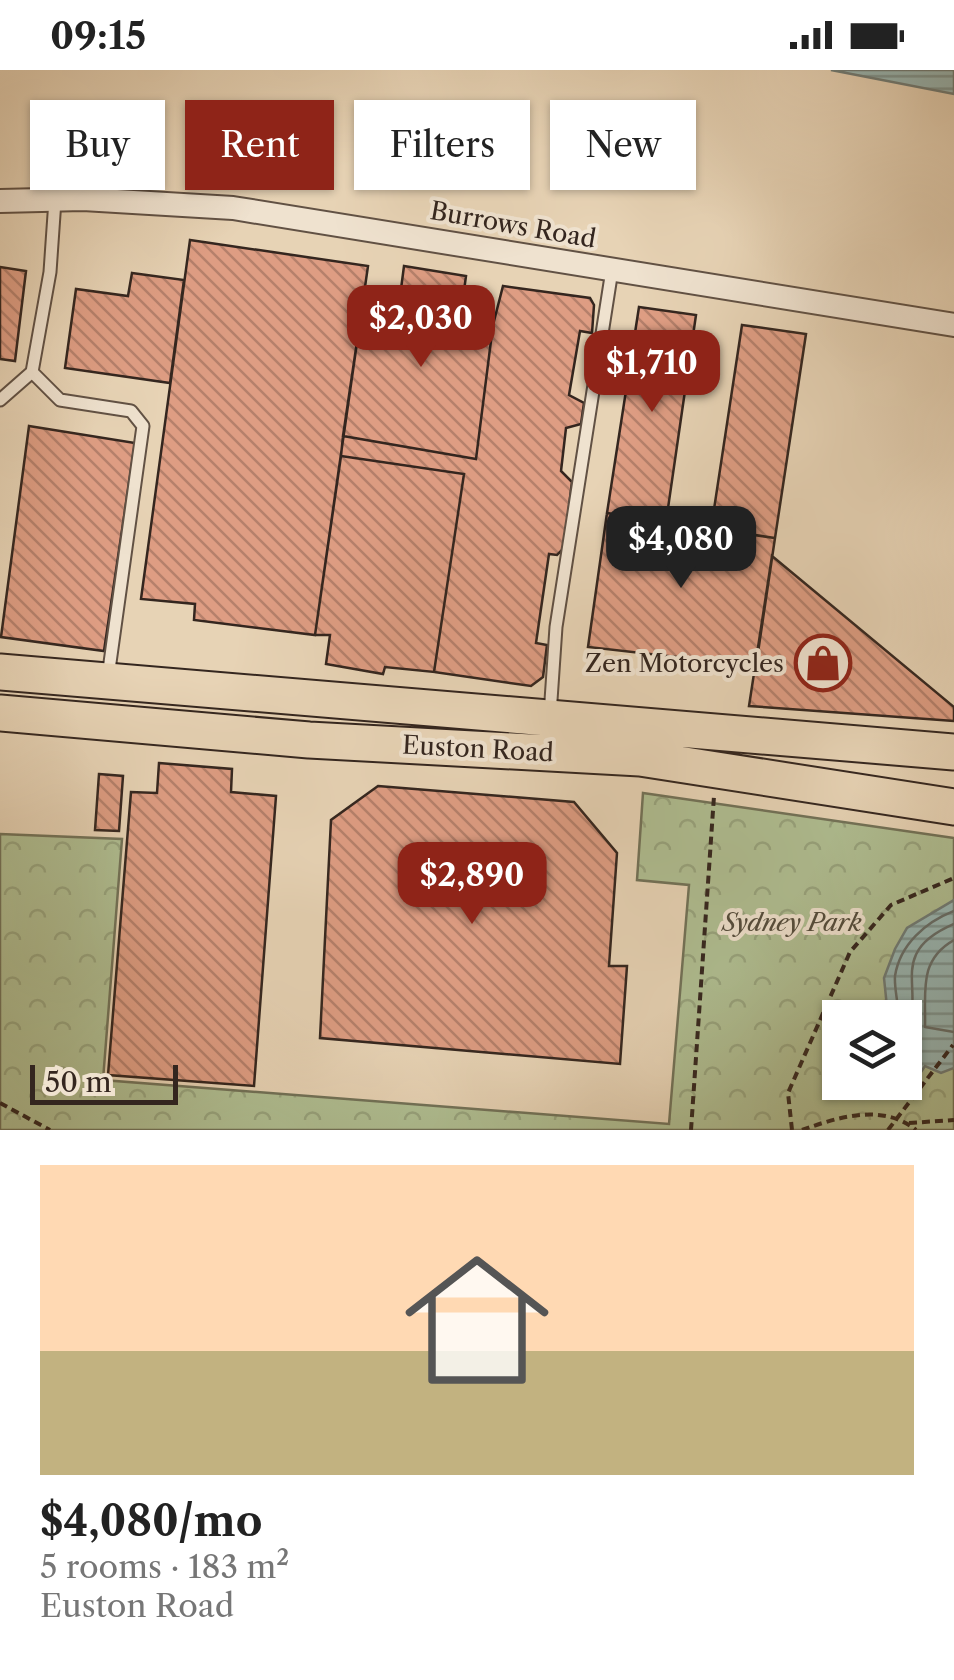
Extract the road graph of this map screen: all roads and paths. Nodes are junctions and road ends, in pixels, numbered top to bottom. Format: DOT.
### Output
graph roads {
  1 [pos="55,200"];
  2 [pos="0,201"];
  3 [pos="612,270"];
  4 [pos="954,324"];
  5 [pos="32,372"];
  6 [pos="2,396"];
  7 [pos="0,672"];
  8 [pos="107,681"];
  9 [pos="0,712"];
  10 [pos="550,720"];
  11 [pos="954,752"];
  12 [pos="714,794"];
  13 [pos="954,807"];
  14 [pos="954,878"];
  15 [pos="953,1045"];
  16 [pos="0,1103"];
  17 [pos="954,1120"];
  18 [pos="896,1121"];
  19 [pos="907,1123"];
  20 [pos="50,1130"];
  21 [pos="691,1130"];
  22 [pos="792,1130"];
  23 [pos="802,1130"];
  24 [pos="888,1130"];
  25 [pos="916,1130"];
  1 -- 2 [label="street, Burrows Road"];
  1 -- 3 [label="street, Burrows Road"];
  1 -- 5 [label="lane"];
  3 -- 4 [label="street, Burrows Road"];
  3 -- 10 [label="lane"];
  5 -- 6 [label="lane"];
  5 -- 8 [label="lane"];
  7 -- 8 [label="main road, Euston Road"];
  8 -- 10 [label="main road, Euston Road"];
  9 -- 13 [label="main road, Euston Road"];
  10 -- 11 [label="main road, Euston Road"];
  12 -- 21 [label="path"];
  14 -- 22 [label="path"];
  15 -- 18 [label="path"];
  16 -- 20 [label="path"];
  17 -- 19 [label="path"];
  18 -- 19 [label="path"];
  18 -- 23 [label="path"];
  18 -- 24 [label="path"];
  19 -- 25 [label="path"];
}
